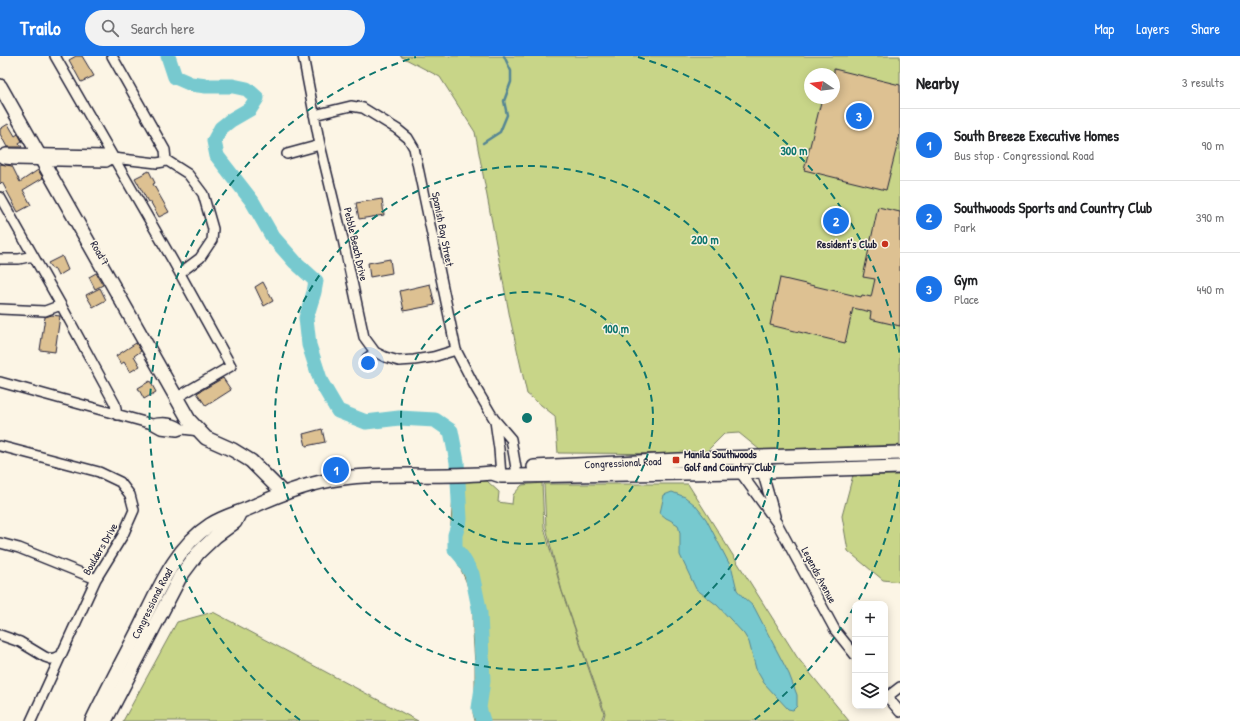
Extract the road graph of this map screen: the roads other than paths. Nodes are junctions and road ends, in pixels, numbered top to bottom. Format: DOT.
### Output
graph roads {
  1 [pos="55,56"];
  2 [pos="112,56"];
  3 [pos="303,56"];
  4 [pos="0,75"];
  5 [pos="0,86"];
  6 [pos="314,115"];
  7 [pos="320,145"];
  8 [pos="288,154"];
  9 [pos="0,156"];
  10 [pos="43,158"];
  11 [pos="113,158"];
  12 [pos="166,160"];
  13 [pos="1,200"];
  14 [pos="33,256"];
  15 [pos="0,259"];
  16 [pos="180,273"];
  17 [pos="61,304"];
  18 [pos="0,309"];
  19 [pos="456,350"];
  20 [pos="375,352"];
  21 [pos="367,358"];
  22 [pos="1,381"];
  23 [pos="181,394"];
  24 [pos="117,415"];
  25 [pos="494,419"];
  26 [pos="199,431"];
  27 [pos="0,446"];
  28 [pos="900,453"];
  29 [pos="760,457"];
  30 [pos="739,458"];
  31 [pos="900,466"];
  32 [pos="762,471"];
  33 [pos="498,472"];
  34 [pos="516,472"];
  35 [pos="740,472"];
  36 [pos="278,495"];
  37 [pos="240,512"];
  38 [pos="777,523"];
  39 [pos="0,543"];
  40 [pos="180,555"];
  41 [pos="190,564"];
  42 [pos="96,579"];
  43 [pos="0,635"];
  44 [pos="852,652"];
  45 [pos="60,656"];
  46 [pos="900,687"];
  47 [pos="888,695"];
  48 [pos="888,698"];
  49 [pos="900,712"];
  50 [pos="31,721"];
  51 [pos="92,721"];
  52 [pos="105,721"];
  1 -- 11 [label="street"];
  2 -- 12 [label="street"];
  3 -- 6 [label="street, Pebble Beach Drive"];
  4 -- 10 [label="main road, Road 7"];
  5 -- 10 [label="main road, Road 7"];
  6 -- 7 [label="street, Pebble Beach Drive"];
  6 -- 19 [label="street, Spanish Bay Street"];
  7 -- 8 [label="street"];
  7 -- 20 [label="street, Pebble Beach Drive"];
  9 -- 10 [label="street"];
  10 -- 11 [label="street"];
  10 -- 23 [label="main road, Road 7"];
  10 -- 26 [label="main road, Road 7"];
  11 -- 12 [label="street"];
  11 -- 16 [label="street"];
  12 -- 16 [label="street"];
  13 -- 14 [label="street"];
  14 -- 15 [label="street"];
  14 -- 17 [label="street"];
  16 -- 23 [label="street"];
  17 -- 18 [label="street"];
  17 -- 24 [label="street"];
  19 -- 20 [label="street"];
  19 -- 25 [label="street, Spanish Bay Street"];
  20 -- 21 [label="street"];
  22 -- 24 [label="street"];
  23 -- 26 [label="main road, Road 7"];
  24 -- 26 [label="street"];
  25 -- 33 [label="street, Spanish Bay Street"];
  25 -- 34 [label="street, Spanish Bay Street"];
  26 -- 36 [label="main road, Road 7"];
  27 -- 42 [label="street, Boulders Drive"];
  28 -- 29 [label="main road, Congressional Road"];
  29 -- 30 [label="main road, Congressional Road"];
  29 -- 32 [label="street, Legends Avenue"];
  30 -- 34 [label="main road, Congressional Road"];
  30 -- 35 [label="street"];
  31 -- 32 [label="main road"];
  32 -- 35 [label="main road"];
  32 -- 38 [label="street, Legends Avenue"];
  33 -- 34 [label="main road, Congressional Road"];
  33 -- 36 [label="main road, Congressional Road"];
  34 -- 35 [label="main road, Congressional Road"];
  35 -- 38 [label="street, Legends Avenue"];
  36 -- 37 [label="main road, Congressional Road"];
  37 -- 40 [label="main road, Congressional Road"];
  37 -- 41 [label="main road, Congressional Road"];
  38 -- 44 [label="street, Legends Avenue"];
  39 -- 42 [label="street"];
  40 -- 41 [label="main road"];
  40 -- 51 [label="main road, Congressional Road"];
  41 -- 52 [label="main road, Congressional Road"];
  42 -- 45 [label="street, Boulders Drive"];
  43 -- 45 [label="street"];
  45 -- 50 [label="street, Boulders Drive"];
  46 -- 47 [label="street"];
  48 -- 49 [label="street"];
}
